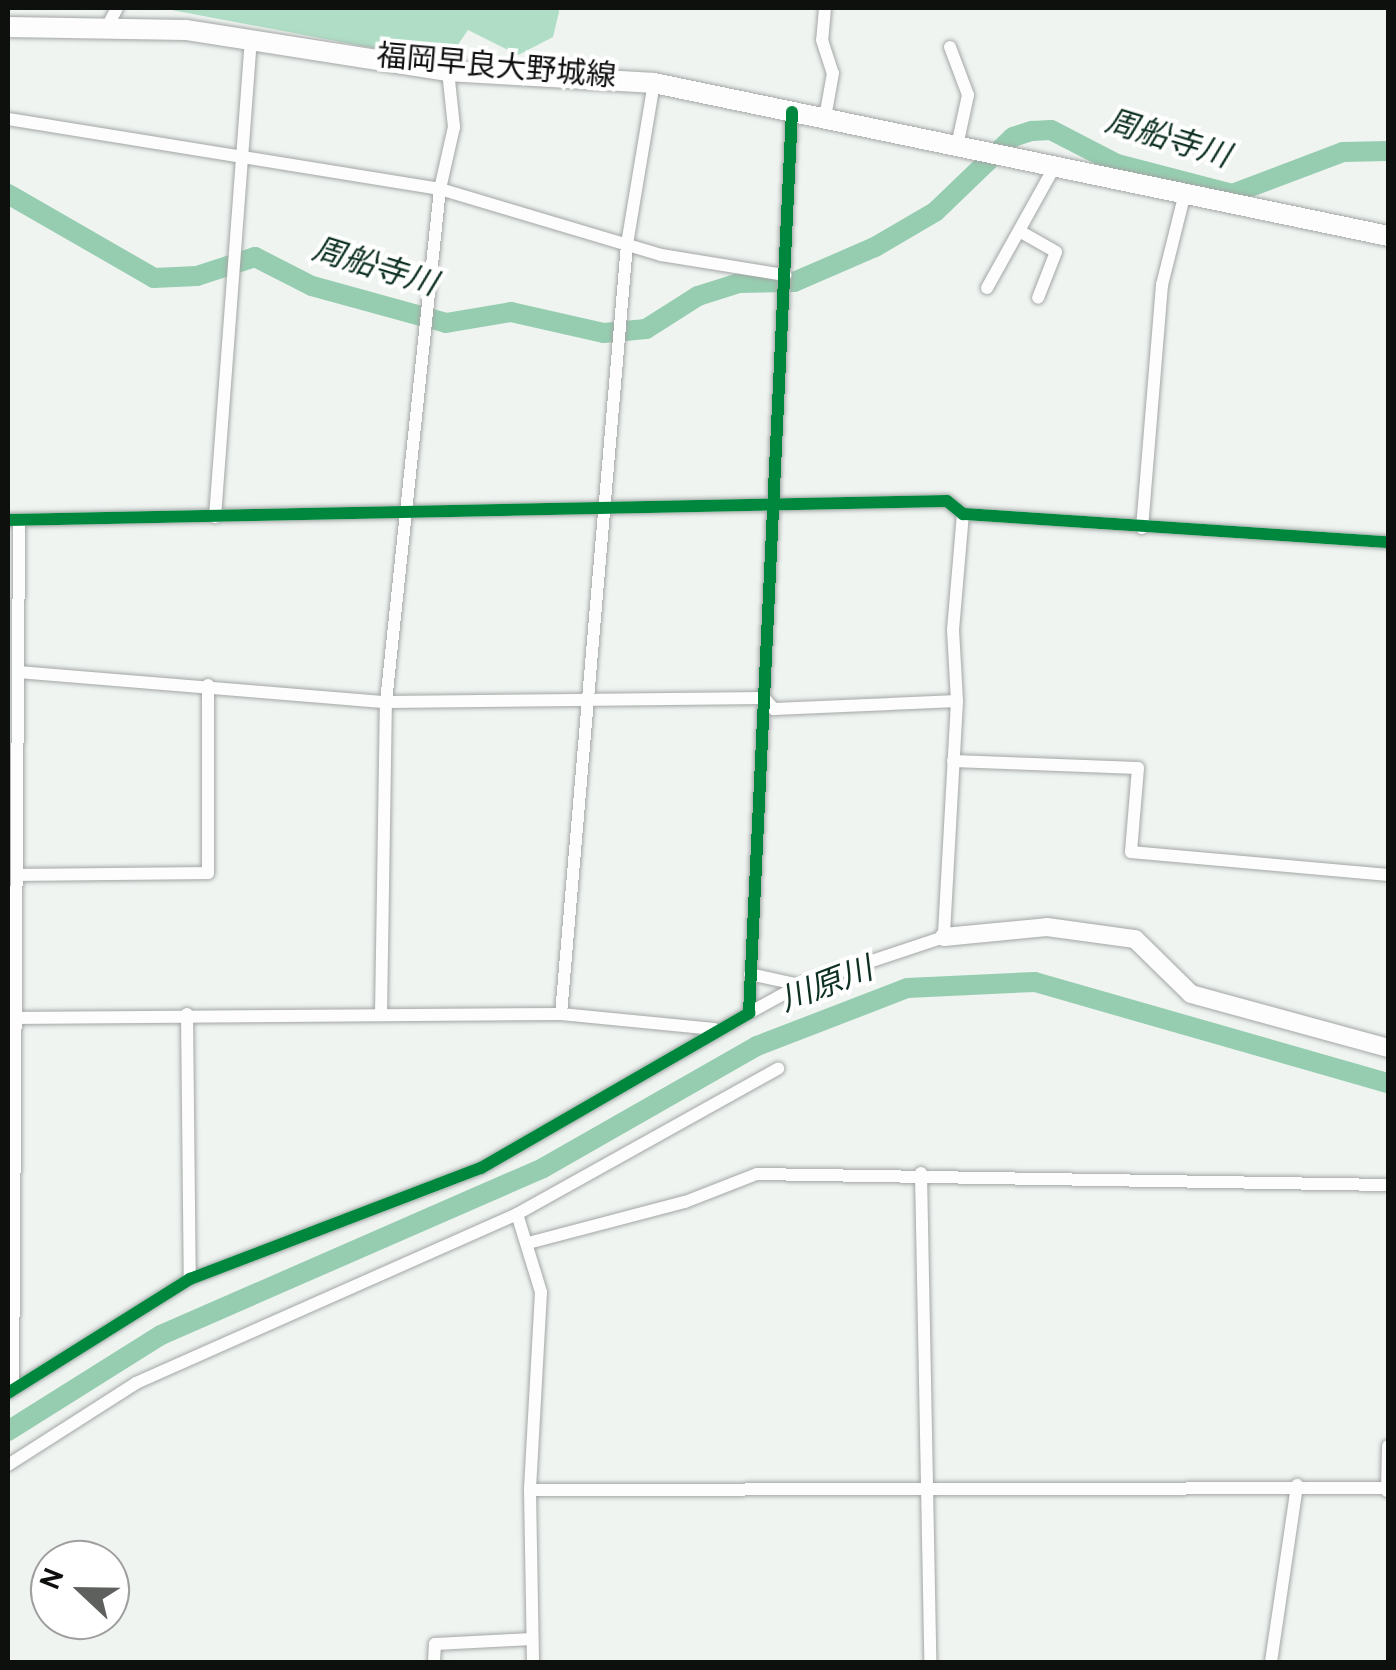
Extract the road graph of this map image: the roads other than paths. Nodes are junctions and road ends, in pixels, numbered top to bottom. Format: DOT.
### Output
graph roads {
  1 [pos="118,8"];
  2 [pos="825,8"];
  3 [pos="8,26"];
  4 [pos="106,26"];
  5 [pos="251,38"];
  6 [pos="8,45"];
  7 [pos="950,47"];
  8 [pos="448,71"];
  9 [pos="654,84"];
  10 [pos="792,112"];
  11 [pos="825,118"];
  12 [pos="8,120"];
  13 [pos="958,146"];
  14 [pos="248,158"];
  15 [pos="1055,166"];
  16 [pos="440,189"];
  17 [pos="1185,193"];
  18 [pos="1021,232"];
  19 [pos="1388,236"];
  20 [pos="627,244"];
  21 [pos="785,275"];
  22 [pos="987,288"];
  23 [pos="1038,298"];
  24 [pos="772,502"];
  25 [pos="602,506"];
  26 [pos="406,512"];
  27 [pos="963,514"];
  28 [pos="215,516"];
  29 [pos="13,520"];
  30 [pos="1142,528"];
  31 [pos="1388,542"];
  32 [pos="18,672"];
  33 [pos="208,684"];
  34 [pos="764,698"];
  35 [pos="586,700"];
  36 [pos="957,700"];
  37 [pos="386,702"];
  38 [pos="953,762"];
  39 [pos="16,875"];
  40 [pos="1388,875"];
  41 [pos="12,898"];
  42 [pos="944,937"];
  43 [pos="750,974"];
  44 [pos="800,985"];
  45 [pos="748,1013"];
  46 [pos="186,1014"];
  47 [pos="562,1014"];
  48 [pos="381,1015"];
  49 [pos="12,1018"];
  50 [pos="714,1029"];
  51 [pos="1388,1048"];
  52 [pos="778,1068"];
  53 [pos="11,1114"];
  54 [pos="921,1173"];
  55 [pos="1388,1184"];
  56 [pos="517,1214"];
  57 [pos="532,1242"];
  58 [pos="190,1278"];
  59 [pos="10,1392"];
  60 [pos="1388,1446"];
  61 [pos="8,1465"];
  62 [pos="1297,1486"];
  63 [pos="927,1488"];
  64 [pos="530,1490"];
  65 [pos="1387,1491"];
  66 [pos="532,1639"];
  67 [pos="434,1662"];
  68 [pos="533,1662"];
  69 [pos="930,1662"];
  70 [pos="1271,1662"];
  1 -- 4 [label="street"];
  2 -- 11 [label="street"];
  3 -- 4 [label="main road, 福岡早良大野城線"];
  3 -- 6 [label="street"];
  4 -- 5 [label="main road, 福岡早良大野城線"];
  5 -- 8 [label="main road, 福岡早良大野城線"];
  5 -- 14 [label="street"];
  7 -- 13 [label="street"];
  8 -- 9 [label="main road, 福岡早良大野城線"];
  8 -- 16 [label="street"];
  9 -- 10 [label="main road, 福岡早良大野城線"];
  9 -- 20 [label="street"];
  10 -- 11 [label="main road, 福岡早良大野城線"];
  10 -- 21 [label="street"];
  11 -- 13 [label="main road, 福岡早良大野城線"];
  12 -- 14 [label="street"];
  13 -- 15 [label="main road, 福岡早良大野城線"];
  14 -- 16 [label="street"];
  14 -- 28 [label="street"];
  15 -- 17 [label="main road"];
  15 -- 18 [label="street"];
  16 -- 20 [label="street"];
  16 -- 26 [label="street"];
  17 -- 19 [label="main road"];
  17 -- 30 [label="street"];
  18 -- 22 [label="street"];
  18 -- 23 [label="street"];
  20 -- 21 [label="street"];
  20 -- 25 [label="street"];
  21 -- 24 [label="street"];
  24 -- 25 [label="street"];
  24 -- 27 [label="street"];
  24 -- 34 [label="street"];
  25 -- 26 [label="street"];
  25 -- 35 [label="street"];
  26 -- 28 [label="street"];
  26 -- 37 [label="street"];
  27 -- 30 [label="street"];
  27 -- 36 [label="street"];
  28 -- 29 [label="street"];
  29 -- 32 [label="street"];
  30 -- 31 [label="street"];
  32 -- 33 [label="street"];
  32 -- 39 [label="street"];
  33 -- 37 [label="street"];
  33 -- 39 [label="street"];
  34 -- 35 [label="street"];
  34 -- 36 [label="street"];
  34 -- 43 [label="street"];
  35 -- 37 [label="street"];
  35 -- 47 [label="street"];
  36 -- 38 [label="street"];
  37 -- 48 [label="street"];
  38 -- 40 [label="street"];
  38 -- 42 [label="street"];
  39 -- 41 [label="street"];
  41 -- 49 [label="street"];
  42 -- 44 [label="street"];
  42 -- 51 [label="street"];
  43 -- 44 [label="street"];
  43 -- 45 [label="street"];
  44 -- 45 [label="street"];
  45 -- 50 [label="street"];
  46 -- 48 [label="street"];
  46 -- 49 [label="street"];
  46 -- 58 [label="street"];
  47 -- 48 [label="street"];
  47 -- 50 [label="street"];
  49 -- 53 [label="street"];
  50 -- 58 [label="street"];
  52 -- 56 [label="street"];
  53 -- 59 [label="street"];
  54 -- 55 [label="street"];
  54 -- 57 [label="street"];
  54 -- 63 [label="street"];
  56 -- 57 [label="street"];
  56 -- 61 [label="street"];
  57 -- 64 [label="street"];
  58 -- 59 [label="street"];
  60 -- 65 [label="street"];
  62 -- 63 [label="street"];
  62 -- 65 [label="street"];
  62 -- 70 [label="street"];
  63 -- 64 [label="street"];
  63 -- 69 [label="street"];
  64 -- 66 [label="street"];
  66 -- 67 [label="street"];
  66 -- 68 [label="street"];
}
